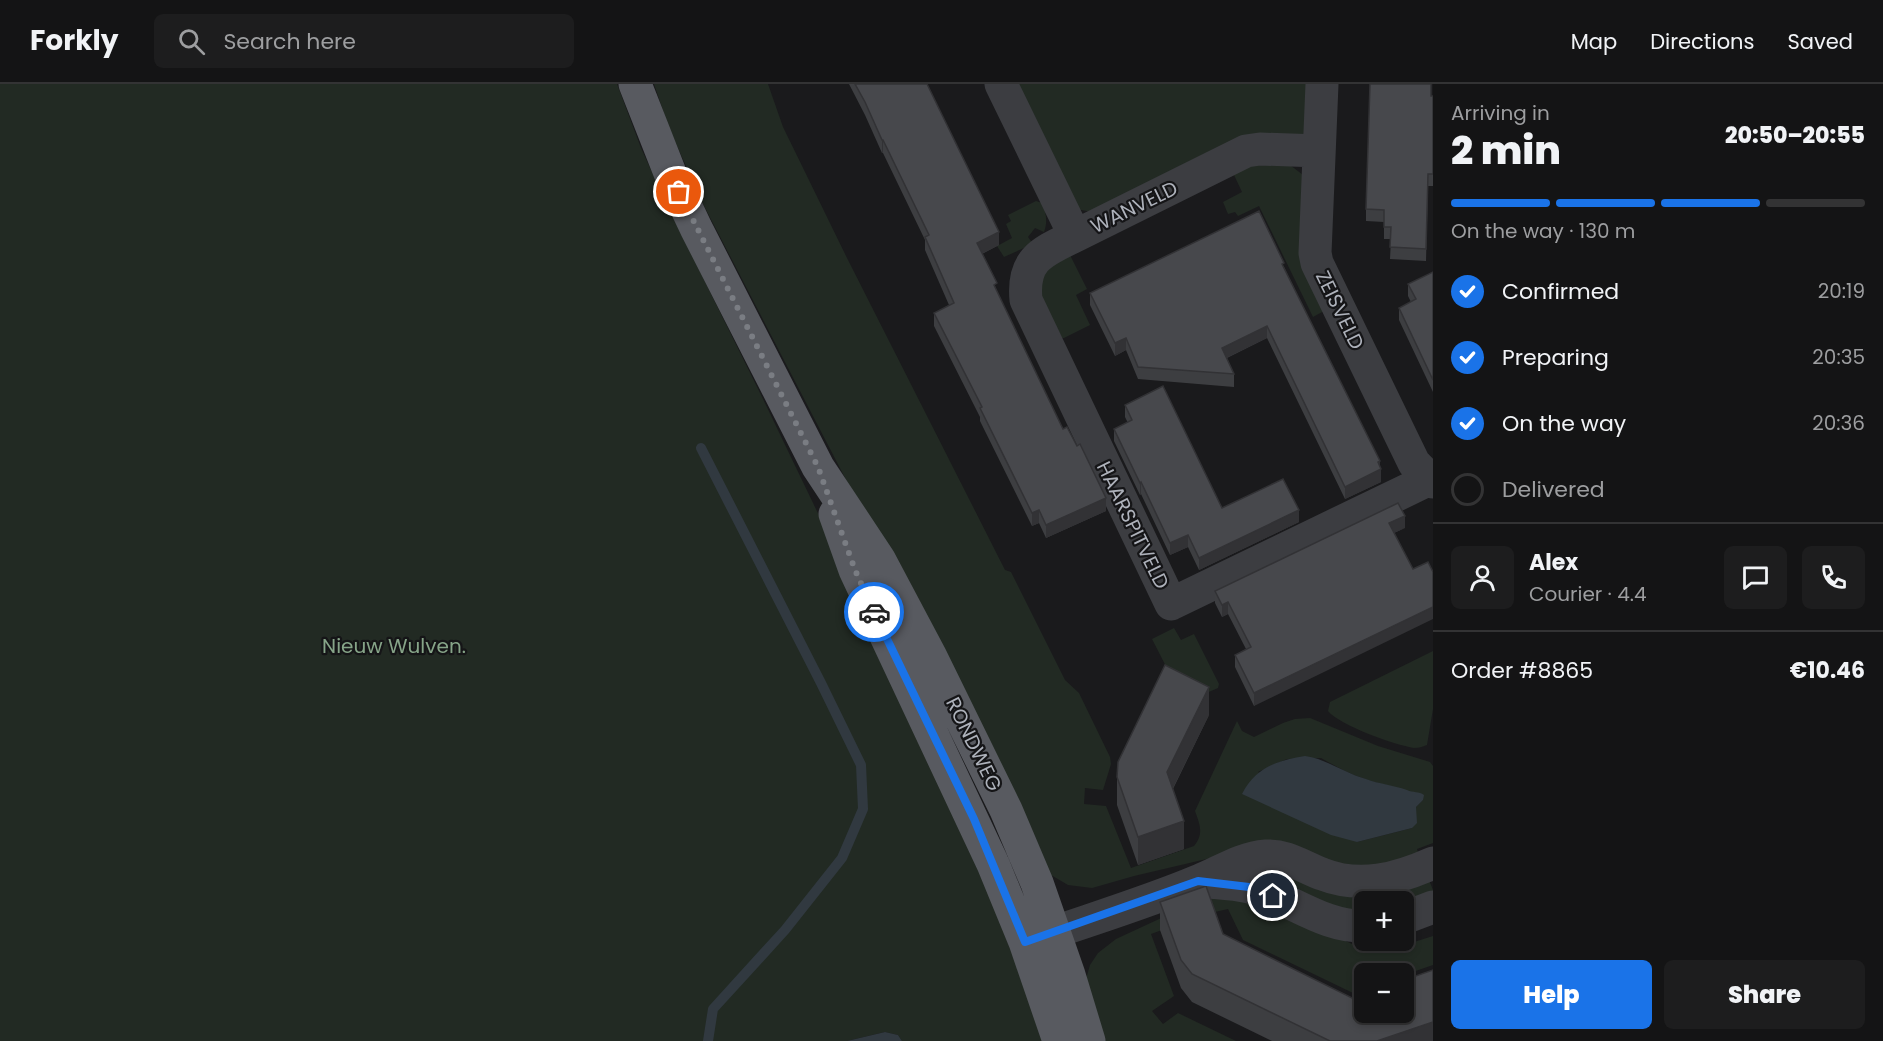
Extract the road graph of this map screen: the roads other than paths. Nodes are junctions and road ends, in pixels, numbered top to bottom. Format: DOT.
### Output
graph roads {
  1 [pos="635,84"];
  2 [pos="1001,84"];
  3 [pos="1322,84"];
  4 [pos="1319,151"];
  5 [pos="1075,236"];
  6 [pos="1432,481"];
  7 [pos="1433,863"];
  8 [pos="1198,881"];
  9 [pos="1433,907"];
  10 [pos="1414,914"];
  11 [pos="1354,925"];
  12 [pos="1040,937"];
  13 [pos="1059,1041"];
  14 [pos="1089,1041"];
  1 -- 12 [label="main road, RONDWEG"];
  2 -- 5 [label="street, WANVELD"];
  3 -- 4 [label="street, ZEISVELD"];
  4 -- 5 [label="street, WANVELD"];
  4 -- 6 [label="street, ZEISVELD"];
  5 -- 6 [label="street, HAARSPITVELD"];
  7 -- 8 [label="street"];
  8 -- 11 [label="street"];
  8 -- 12 [label="street"];
  9 -- 10 [label="street"];
  12 -- 13 [label="main road, RONDWEG"];
  12 -- 14 [label="main road, RONDWEG"];
}
